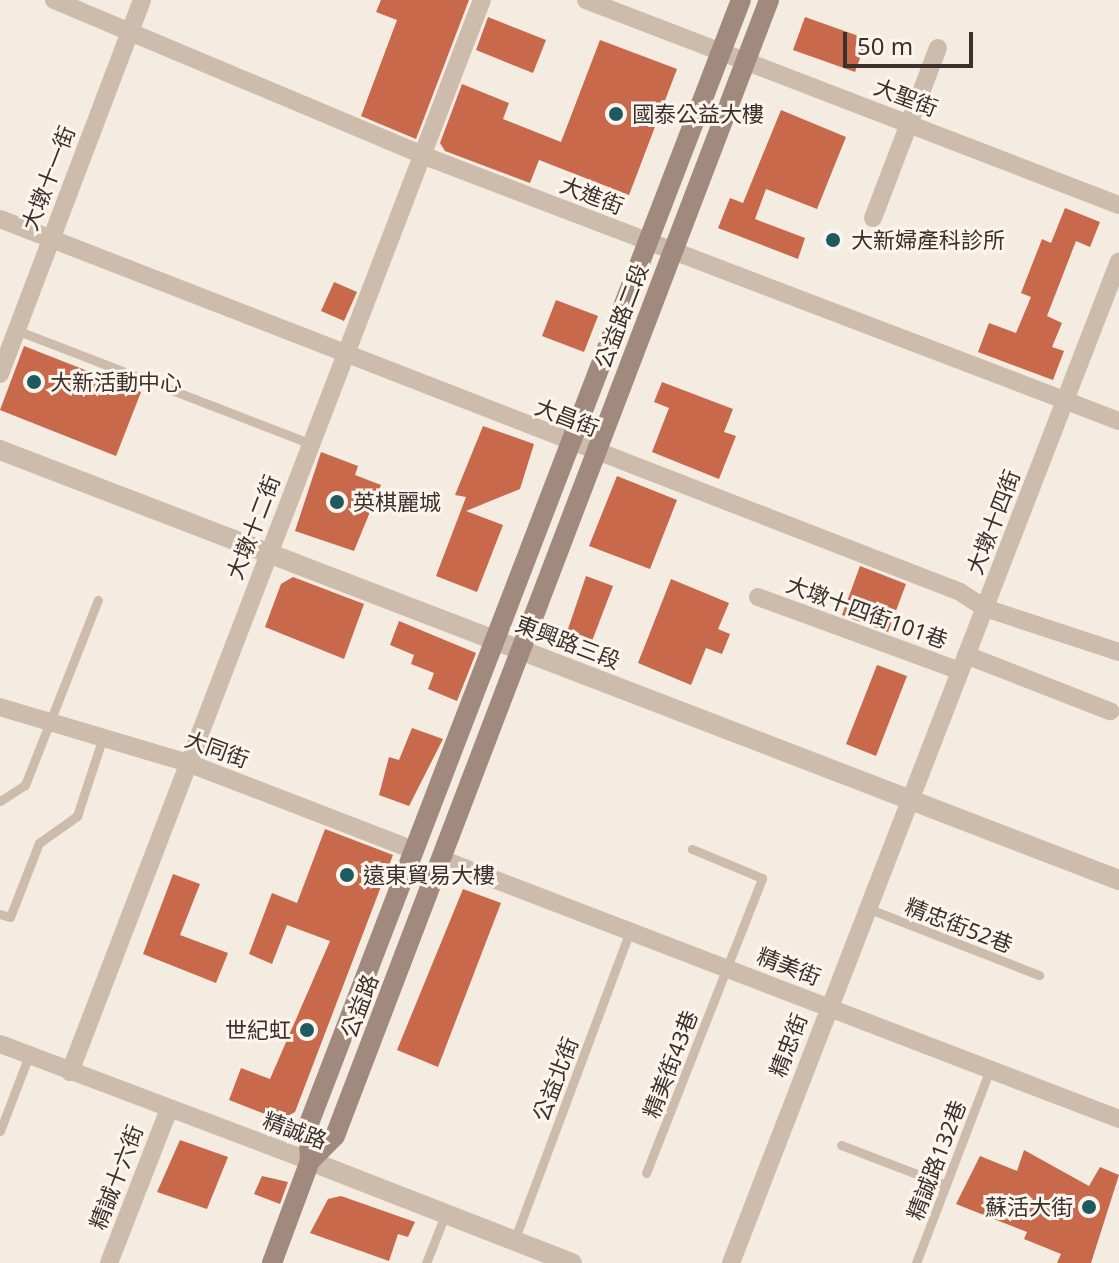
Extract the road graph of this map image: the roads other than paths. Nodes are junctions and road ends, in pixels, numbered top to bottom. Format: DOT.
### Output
graph roads {
  1 [pos="54,0"];
  2 [pos="142,0"];
  3 [pos="482,0"];
  4 [pos="586,0"];
  5 [pos="741,0"];
  6 [pos="769,0"];
  7 [pos="130,32"];
  8 [pos="938,48"];
  9 [pos="721,52"];
  10 [pos="746,61"];
  11 [pos="909,124"];
  12 [pos="422,155"];
  13 [pos="1119,205"];
  14 [pos="873,218"];
  15 [pos="0,219"];
  16 [pos="50,239"];
  17 [pos="648,242"];
  18 [pos="672,251"];
  19 [pos="1119,261"];
  20 [pos="16,330"];
  21 [pos="344,358"];
  22 [pos="0,374"];
  23 [pos="1065,400"];
  24 [pos="1119,421"];
  25 [pos="311,444"];
  26 [pos="570,444"];
  27 [pos="0,450"];
  28 [pos="595,453"];
  29 [pos="269,553"];
  30 [pos="758,597"];
  31 [pos="98,600"];
  32 [pos="985,608"];
  33 [pos="493,639"];
  34 [pos="520,650"];
  35 [pos="1119,652"];
  36 [pos="963,663"];
  37 [pos="0,707"];
  38 [pos="1110,711"];
  39 [pos="50,721"];
  40 [pos="103,737"];
  41 [pos="188,763"];
  42 [pos="910,800"];
  43 [pos="0,801"];
  44 [pos="692,849"];
  45 [pos="413,850"];
  46 [pos="441,859"];
  47 [pos="1119,880"];
  48 [pos="867,908"];
  49 [pos="0,914"];
  50 [pos="630,929"];
  51 [pos="727,968"];
  52 [pos="1039,975"];
  53 [pos="828,1007"];
  54 [pos="0,1044"];
  55 [pos="29,1055"];
  56 [pos="990,1069"];
  57 [pos="70,1072"];
  58 [pos="169,1109"];
  59 [pos="1119,1119"];
  60 [pos="0,1131"];
  61 [pos="841,1145"];
  62 [pos="310,1161"];
  63 [pos="646,1173"];
  64 [pos="946,1185"];
  65 [pos="445,1215"];
  66 [pos="514,1241"];
  67 [pos="536,1257"];
  68 [pos="109,1263"];
  69 [pos="272,1263"];
  70 [pos="426,1263"];
  71 [pos="572,1263"];
  72 [pos="731,1263"];
  73 [pos="916,1263"];
  1 -- 7 [label="street, 大進街"];
  2 -- 7 [label="street, 大墩十一街"];
  3 -- 12 [label="street, 大墩十二街"];
  4 -- 9 [label="street, 大聖街"];
  5 -- 9 [label="main road, 公益路二段"];
  6 -- 10 [label="main road, 公益路二段"];
  7 -- 12 [label="street, 大進街"];
  7 -- 16 [label="street, 大墩十一街"];
  8 -- 11 [label="street"];
  9 -- 10 [label="street, 大聖街"];
  9 -- 17 [label="main road, 公益路二段"];
  10 -- 11 [label="street, 大聖街"];
  10 -- 18 [label="main road, 公益路二段"];
  11 -- 13 [label="street, 大聖街"];
  11 -- 14 [label="street"];
  12 -- 17 [label="street, 大進街"];
  12 -- 21 [label="street, 大墩十二街"];
  15 -- 16 [label="street, 大昌街"];
  16 -- 20 [label="street, 大墩十一街"];
  16 -- 21 [label="street, 大昌街"];
  17 -- 18 [label="street, 大進街"];
  17 -- 26 [label="main road, 公益路二段"];
  18 -- 23 [label="street, 大進街"];
  18 -- 28 [label="main road, 公益路二段"];
  19 -- 23 [label="street, 大墩十四街"];
  20 -- 22 [label="street, 大墩十一街"];
  20 -- 25 [label="lane"];
  21 -- 25 [label="street, 大墩十二街"];
  21 -- 26 [label="street, 大昌街"];
  23 -- 24 [label="street, 大進街"];
  23 -- 32 [label="street, 大墩十四街"];
  25 -- 29 [label="street, 大墩十二街"];
  26 -- 28 [label="street, 大昌街"];
  26 -- 33 [label="main road, 公益路二段"];
  27 -- 29 [label="street, 東興路三段"];
  28 -- 32 [label="street, 大昌街"];
  28 -- 34 [label="main road, 公益路二段"];
  29 -- 33 [label="street, 東興路三段"];
  29 -- 41 [label="street, 大墩十二街"];
  30 -- 36 [label="street, 大墩十四街101巷"];
  31 -- 39 [label="lane"];
  32 -- 35 [label="street, 大昌街"];
  32 -- 36 [label="street, 大墩十四街"];
  33 -- 34 [label="street, 東興路三段"];
  33 -- 45 [label="main road, 公益路"];
  34 -- 42 [label="street, 東興路三段"];
  34 -- 46 [label="main road, 公益路"];
  36 -- 38 [label="street, 大墩十四街101巷"];
  36 -- 42 [label="street, 大墩十四街"];
  37 -- 39 [label="street, 大同街"];
  39 -- 40 [label="street, 大同街"];
  39 -- 43 [label="lane"];
  40 -- 41 [label="street, 大同街"];
  40 -- 49 [label="lane"];
  41 -- 45 [label="street, 大同街"];
  41 -- 57 [label="street, 大墩十二街"];
  42 -- 47 [label="street, 東興路三段"];
  42 -- 48 [label="street, 精忠街"];
  44 -- 51 [label="lane, 精美街43巷"];
  45 -- 46 [label="street"];
  45 -- 62 [label="main road, 公益路"];
  46 -- 50 [label="street, 精美街"];
  46 -- 62 [label="main road, 公益路"];
  48 -- 52 [label="lane, 精忠街52巷"];
  48 -- 53 [label="street, 精忠街"];
  50 -- 51 [label="street, 精美街"];
  50 -- 66 [label="lane, 公益北街"];
  51 -- 53 [label="street, 精美街"];
  51 -- 63 [label="lane, 精美街43巷"];
  53 -- 56 [label="street, 精美街"];
  53 -- 72 [label="street, 精忠街"];
  54 -- 55 [label="street, 精誠路"];
  55 -- 57 [label="street, 精誠路"];
  55 -- 60 [label="lane"];
  56 -- 59 [label="street, 精美街"];
  56 -- 64 [label="lane, 精誠路132巷"];
  57 -- 58 [label="street, 精誠路"];
  58 -- 62 [label="street, 精誠路"];
  58 -- 68 [label="street, 精誠十六街"];
  61 -- 64 [label="lane"];
  62 -- 65 [label="street, 精誠路"];
  62 -- 69 [label="main road, 公益路"];
  64 -- 73 [label="lane, 精誠路132巷"];
  65 -- 66 [label="street, 精誠路"];
  65 -- 70 [label="lane"];
  66 -- 67 [label="street, 精誠路"];
  67 -- 71 [label="street, 精誠路"];
}
